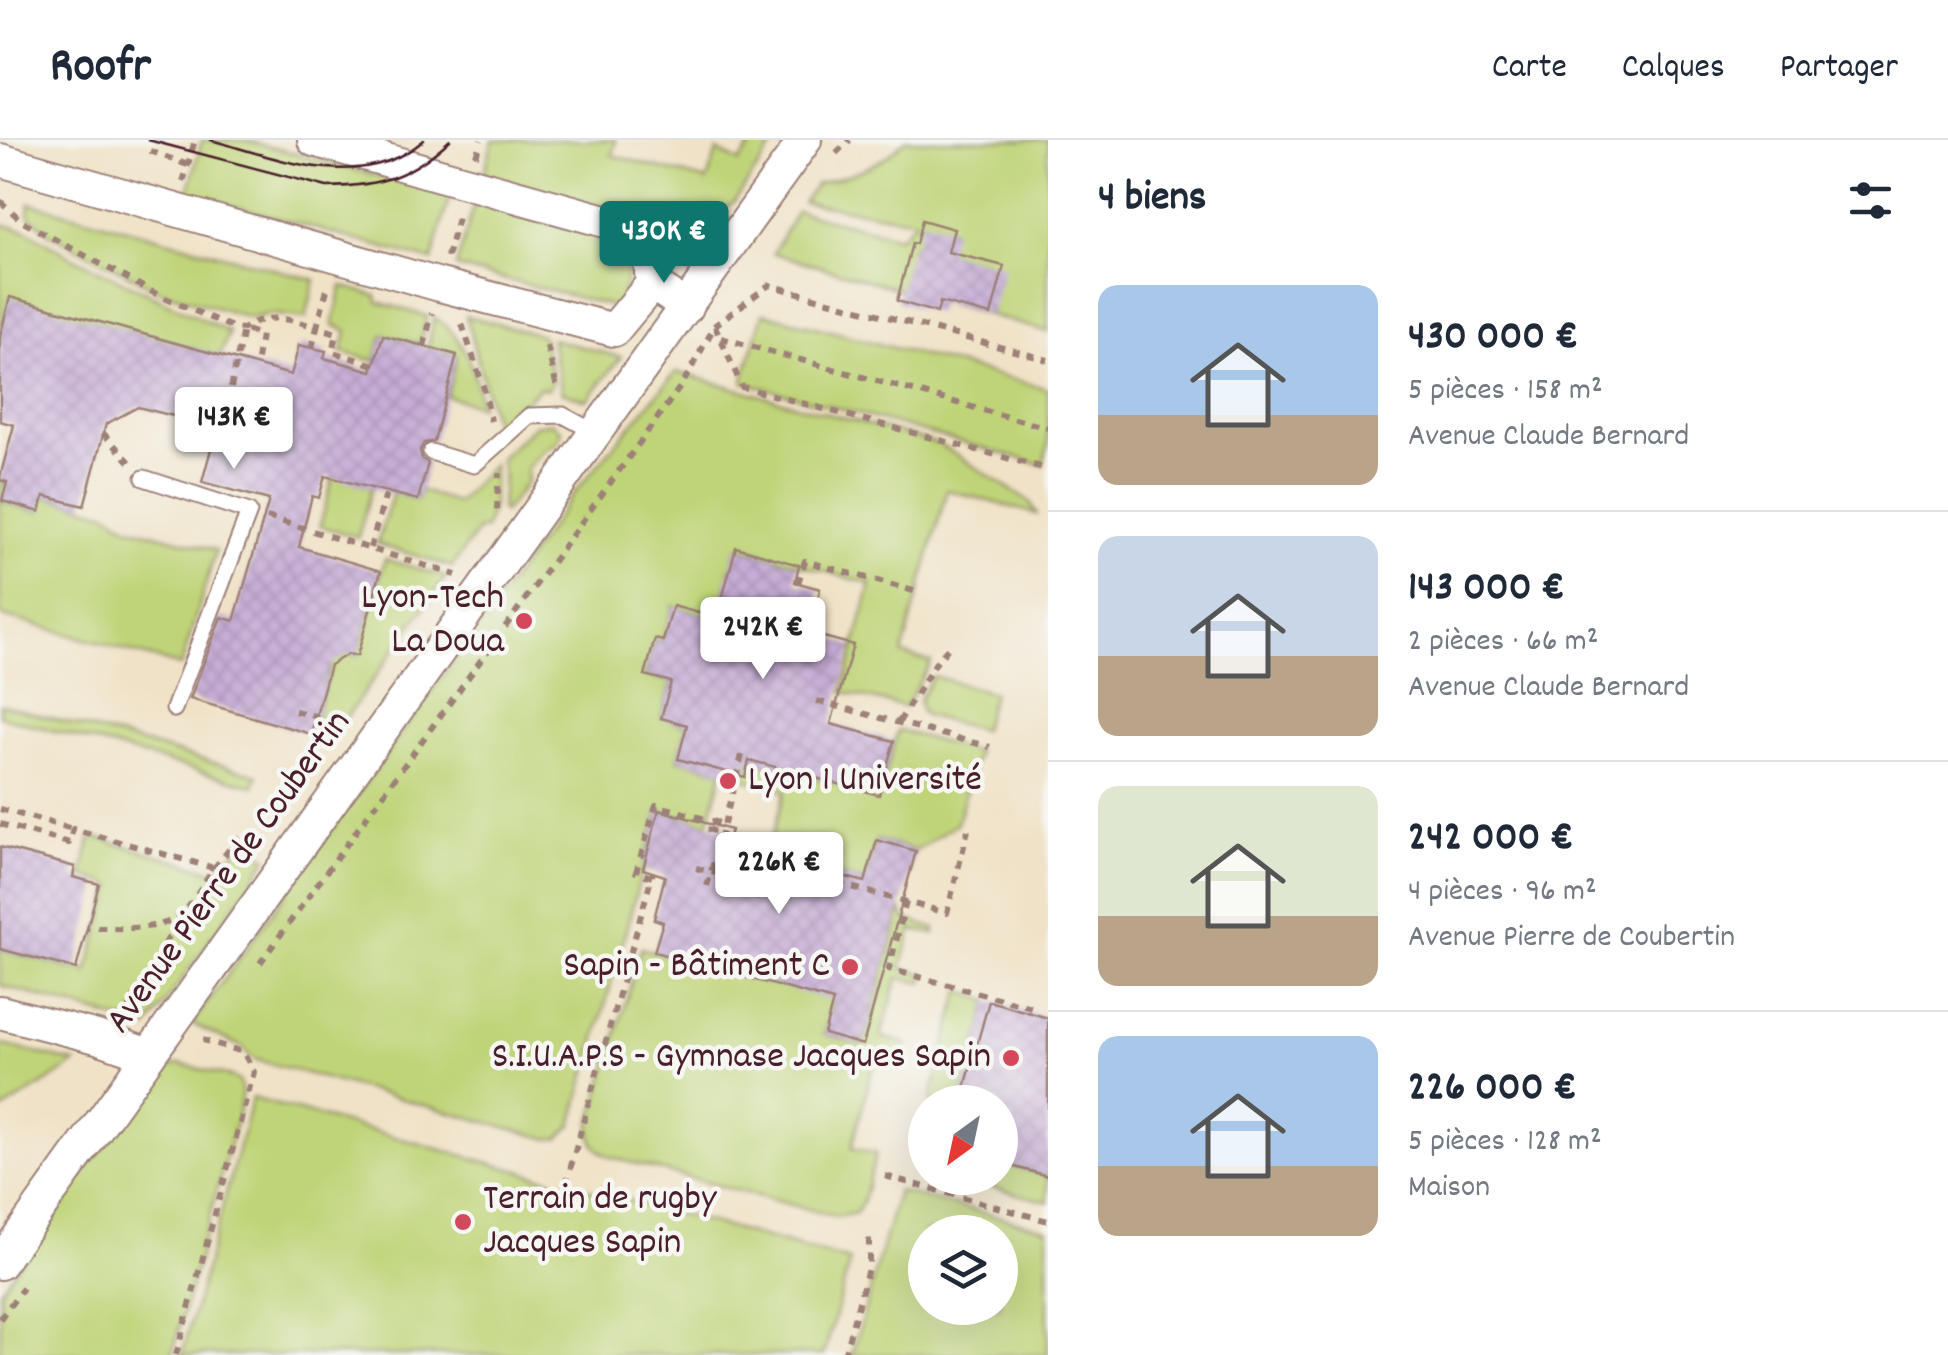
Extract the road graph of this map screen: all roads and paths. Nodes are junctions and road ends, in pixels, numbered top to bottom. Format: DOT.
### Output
graph roads {
  1 [pos="314,140"];
  2 [pos="805,140"];
  3 [pos="150,151"];
  4 [pos="0,160"];
  5 [pos="188,165"];
  6 [pos="0,201"];
  7 [pos="652,284"];
  8 [pos="328,286"];
  9 [pos="687,307"];
  10 [pos="538,311"];
  11 [pos="432,315"];
  12 [pos="714,326"];
  13 [pos="317,327"];
  14 [pos="243,329"];
  15 [pos="720,338"];
  16 [pos="424,346"];
  17 [pos="312,348"];
  18 [pos="1048,360"];
  19 [pos="374,365"];
  20 [pos="256,366"];
  21 [pos="231,388"];
  22 [pos="563,415"];
  23 [pos="1048,428"];
  24 [pos="103,433"];
  25 [pos="596,433"];
  26 [pos="431,452"];
  27 [pos="1048,469"];
  28 [pos="144,478"];
  29 [pos="387,492"];
  30 [pos="249,512"];
  31 [pos="370,548"];
  32 [pos="462,577"];
  33 [pos="798,583"];
  34 [pos="921,593"];
  35 [pos="949,647"];
  36 [pos="818,701"];
  37 [pos="174,709"];
  38 [pos="296,711"];
  39 [pos="899,722"];
  40 [pos="350,726"];
  41 [pos="990,747"];
  42 [pos="742,754"];
  43 [pos="0,809"];
  44 [pos="0,824"];
  45 [pos="723,824"];
  46 [pos="73,828"];
  47 [pos="707,829"];
  48 [pos="968,830"];
  49 [pos="721,833"];
  50 [pos="259,848"];
  51 [pos="716,851"];
  52 [pos="214,868"];
  53 [pos="696,868"];
  54 [pos="711,872"];
  55 [pos="707,886"];
  56 [pos="756,900"];
  57 [pos="906,902"];
  58 [pos="182,914"];
  59 [pos="87,928"];
  60 [pos="250,977"];
  61 [pos="1031,1007"];
  62 [pos="0,1012"];
  63 [pos="121,1020"];
  64 [pos="214,1025"];
  65 [pos="203,1040"];
  66 [pos="194,1054"];
  67 [pos="149,1055"];
  68 [pos="885,1176"];
  69 [pos="566,1184"];
  70 [pos="1048,1221"];
  71 [pos="869,1234"];
  72 [pos="0,1263"];
  73 [pos="28,1281"];
  74 [pos="0,1319"];
  75 [pos="176,1355"];
  76 [pos="844,1355"];
  1 -- 7 [label="street"];
  2 -- 9 [label="street, Avenue Pierre de Coubertin"];
  3 -- 5 [label="path"];
  4 -- 10 [label="street"];
  6 -- 14 [label="path"];
  7 -- 9 [label="street"];
  7 -- 10 [label="street"];
  8 -- 13 [label="path"];
  9 -- 12 [label="path"];
  9 -- 25 [label="street, Avenue Pierre de Coubertin"];
  10 -- 22 [label="path"];
  11 -- 16 [label="path"];
  12 -- 15 [label="path"];
  12 -- 18 [label="path"];
  12 -- 60 [label="path"];
  13 -- 14 [label="path"];
  13 -- 17 [label="path"];
  13 -- 19 [label="path"];
  14 -- 20 [label="path"];
  14 -- 21 [label="path"];
  15 -- 23 [label="path"];
  15 -- 27 [label="path"];
  22 -- 25 [label="lane"];
  22 -- 26 [label="lane"];
  24 -- 28 [label="path"];
  25 -- 67 [label="street, Avenue Pierre de Coubertin"];
  28 -- 30 [label="lane"];
  29 -- 31 [label="path"];
  30 -- 31 [label="path"];
  30 -- 37 [label="lane"];
  31 -- 32 [label="path"];
  33 -- 34 [label="path"];
  35 -- 39 [label="path"];
  36 -- 39 [label="path"];
  38 -- 40 [label="path"];
  39 -- 41 [label="path"];
  42 -- 45 [label="path"];
  43 -- 46 [label="path"];
  44 -- 46 [label="path"];
  45 -- 49 [label="path"];
  45 -- 69 [label="path"];
  46 -- 52 [label="path"];
  47 -- 49 [label="path"];
  48 -- 57 [label="path"];
  49 -- 51 [label="path"];
  50 -- 52 [label="path"];
  51 -- 54 [label="path"];
  51 -- 57 [label="path"];
  52 -- 58 [label="path"];
  53 -- 54 [label="path"];
  54 -- 55 [label="path"];
  54 -- 56 [label="path"];
  57 -- 61 [label="path"];
  58 -- 59 [label="path"];
  58 -- 63 [label="path"];
  62 -- 67 [label="street"];
  64 -- 65 [label="path"];
  65 -- 66 [label="path"];
  65 -- 75 [label="path"];
  67 -- 72 [label="street, Avenue Pierre de Coubertin"];
  68 -- 70 [label="path"];
  71 -- 76 [label="path"];
  73 -- 74 [label="path"];
}
